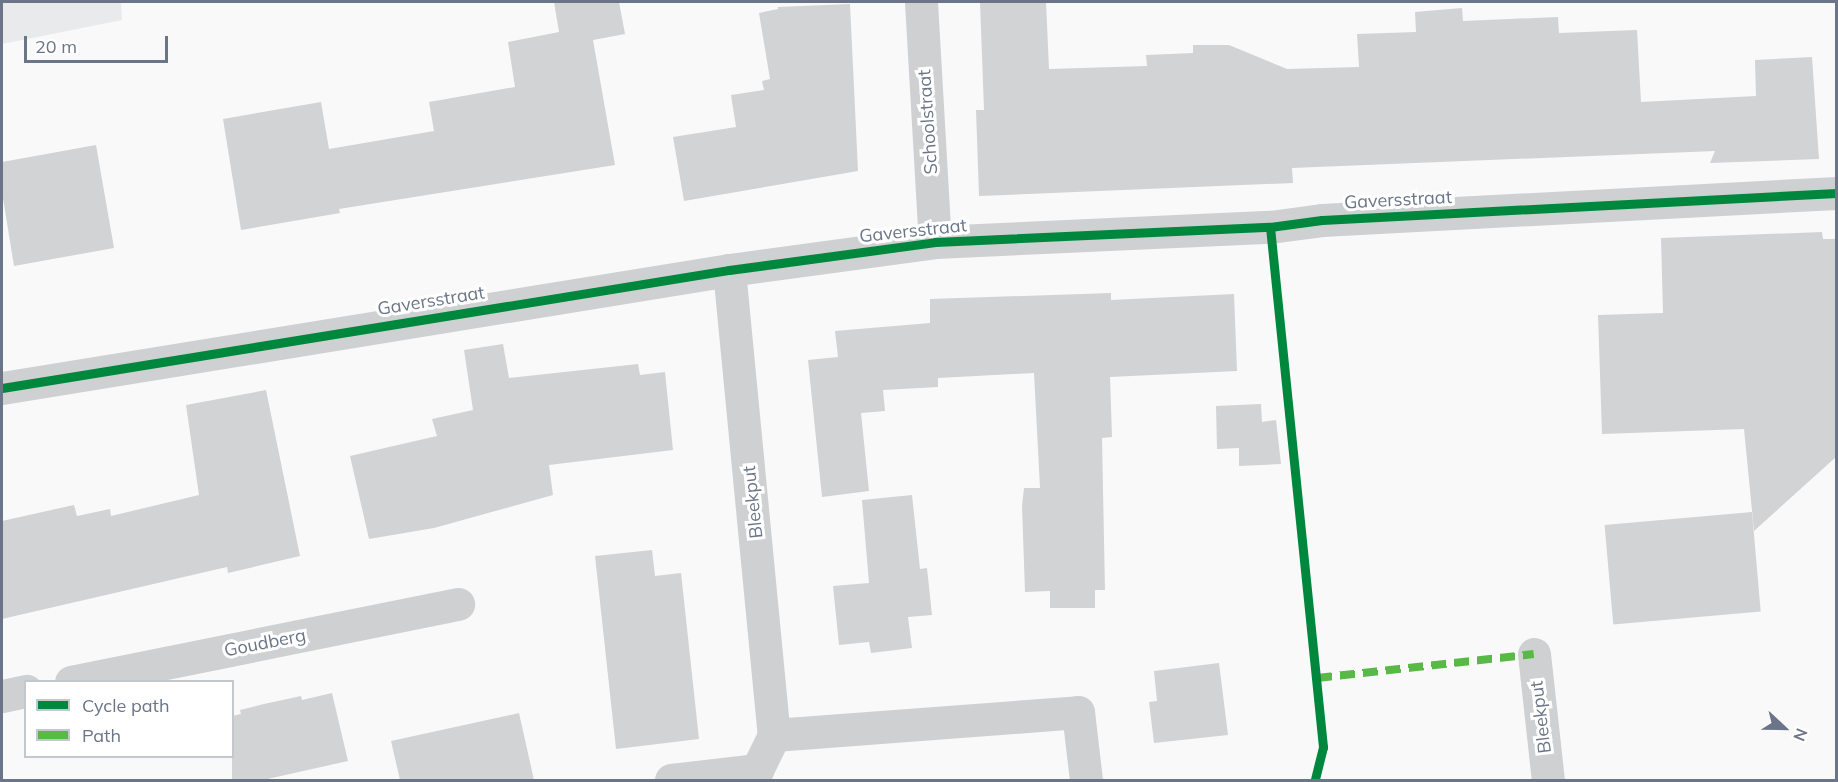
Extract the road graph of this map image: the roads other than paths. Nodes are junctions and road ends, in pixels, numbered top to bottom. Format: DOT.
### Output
graph roads {
  1 [pos="921,2"];
  2 [pos="1836,193"];
  3 [pos="935,242"];
  4 [pos="729,270"];
  5 [pos="2,388"];
  6 [pos="458,604"];
  7 [pos="1534,654"];
  8 [pos="76,680"];
  9 [pos="24,691"];
  10 [pos="2,696"];
  11 [pos="774,735"];
  12 [pos="671,780"];
  13 [pos="1086,780"];
  14 [pos="1548,780"];
  1 -- 3 [label="street, Schoolstraat"];
  2 -- 3 [label="street, Gaversstraat"];
  3 -- 4 [label="street, Gaversstraat"];
  4 -- 5 [label="street, Gaversstraat"];
  4 -- 11 [label="street, Bleekput"];
  6 -- 8 [label="street, Goudberg"];
  7 -- 14 [label="street, Bleekput"];
  9 -- 10 [label="street"];
  11 -- 12 [label="street"];
  11 -- 13 [label="street"];
}
